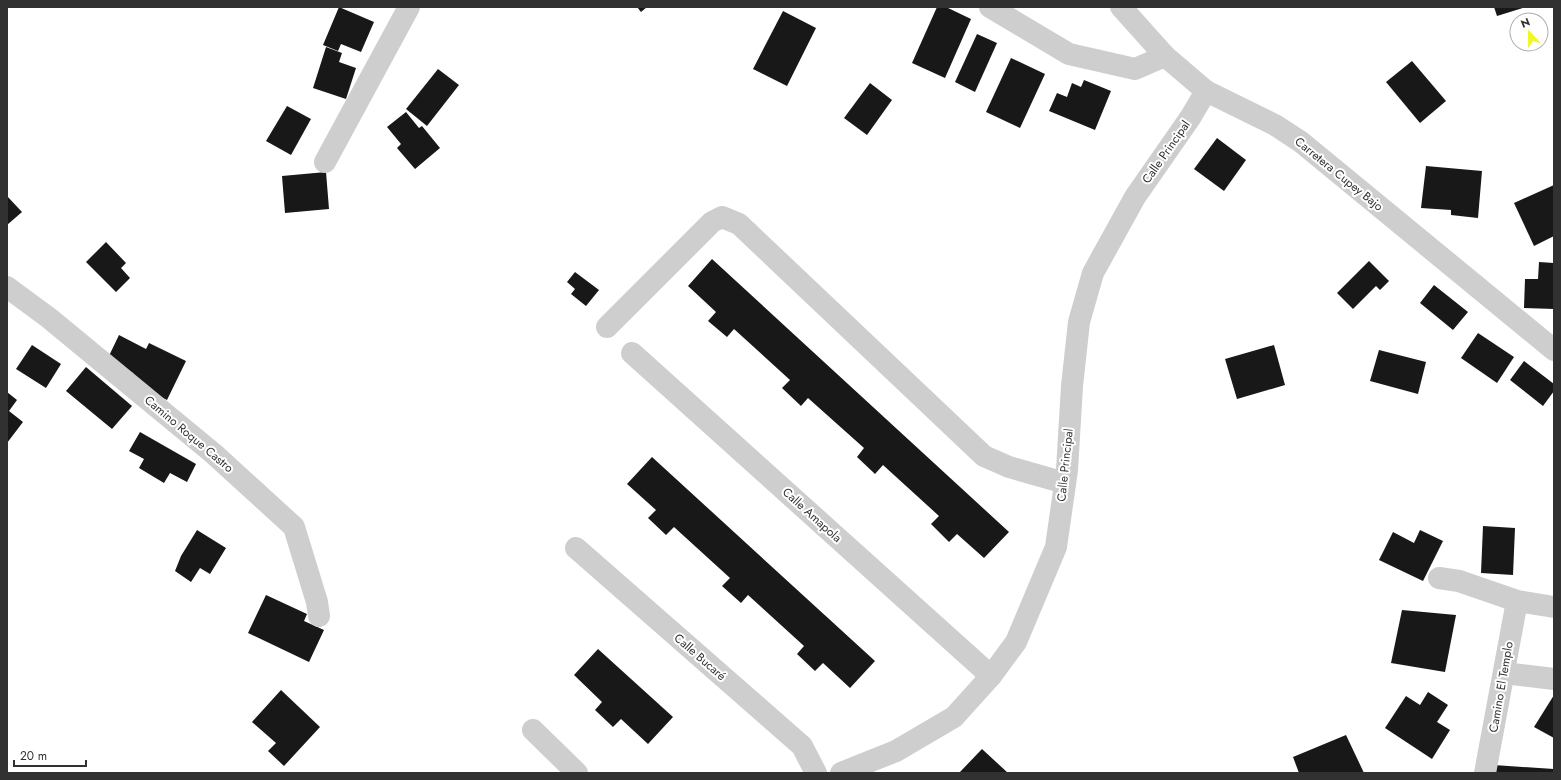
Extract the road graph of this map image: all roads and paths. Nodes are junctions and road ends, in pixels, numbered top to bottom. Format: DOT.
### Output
graph roads {
  1 [pos="409,7"];
  2 [pos="990,7"];
  3 [pos="1121,7"];
  4 [pos="1165,56"];
  5 [pos="1206,90"];
  6 [pos="325,162"];
  7 [pos="7,287"];
  8 [pos="607,328"];
  9 [pos="1554,350"];
  10 [pos="632,353"];
  11 [pos="1065,483"];
  12 [pos="576,548"];
  13 [pos="1439,578"];
  14 [pos="1517,601"];
  15 [pos="1554,607"];
  16 [pos="319,616"];
  17 [pos="1504,673"];
  18 [pos="991,676"];
  19 [pos="1554,679"];
  20 [pos="533,730"];
  21 [pos="846,772"];
  22 [pos="577,773"];
  23 [pos="816,773"];
  24 [pos="1485,773"];
  1 -- 6 [label="street"];
  2 -- 4 [label="street"];
  3 -- 4 [label="street, Carretera Cupey Bajo"];
  4 -- 5 [label="street, Carretera Cupey Bajo"];
  5 -- 9 [label="street, Carretera Cupey Bajo"];
  5 -- 11 [label="street, Calle Principal"];
  7 -- 16 [label="street, Camino Roque Castro"];
  8 -- 11 [label="street"];
  10 -- 18 [label="street, Calle Amapola"];
  11 -- 18 [label="street, Calle Principal"];
  12 -- 23 [label="street, Calle Bucaré"];
  13 -- 14 [label="street"];
  14 -- 15 [label="street"];
  14 -- 17 [label="street, Camino El Templo"];
  17 -- 19 [label="street"];
  17 -- 24 [label="street, Camino El Templo"];
  18 -- 21 [label="street, Calle Principal"];
  20 -- 22 [label="street"];
}
